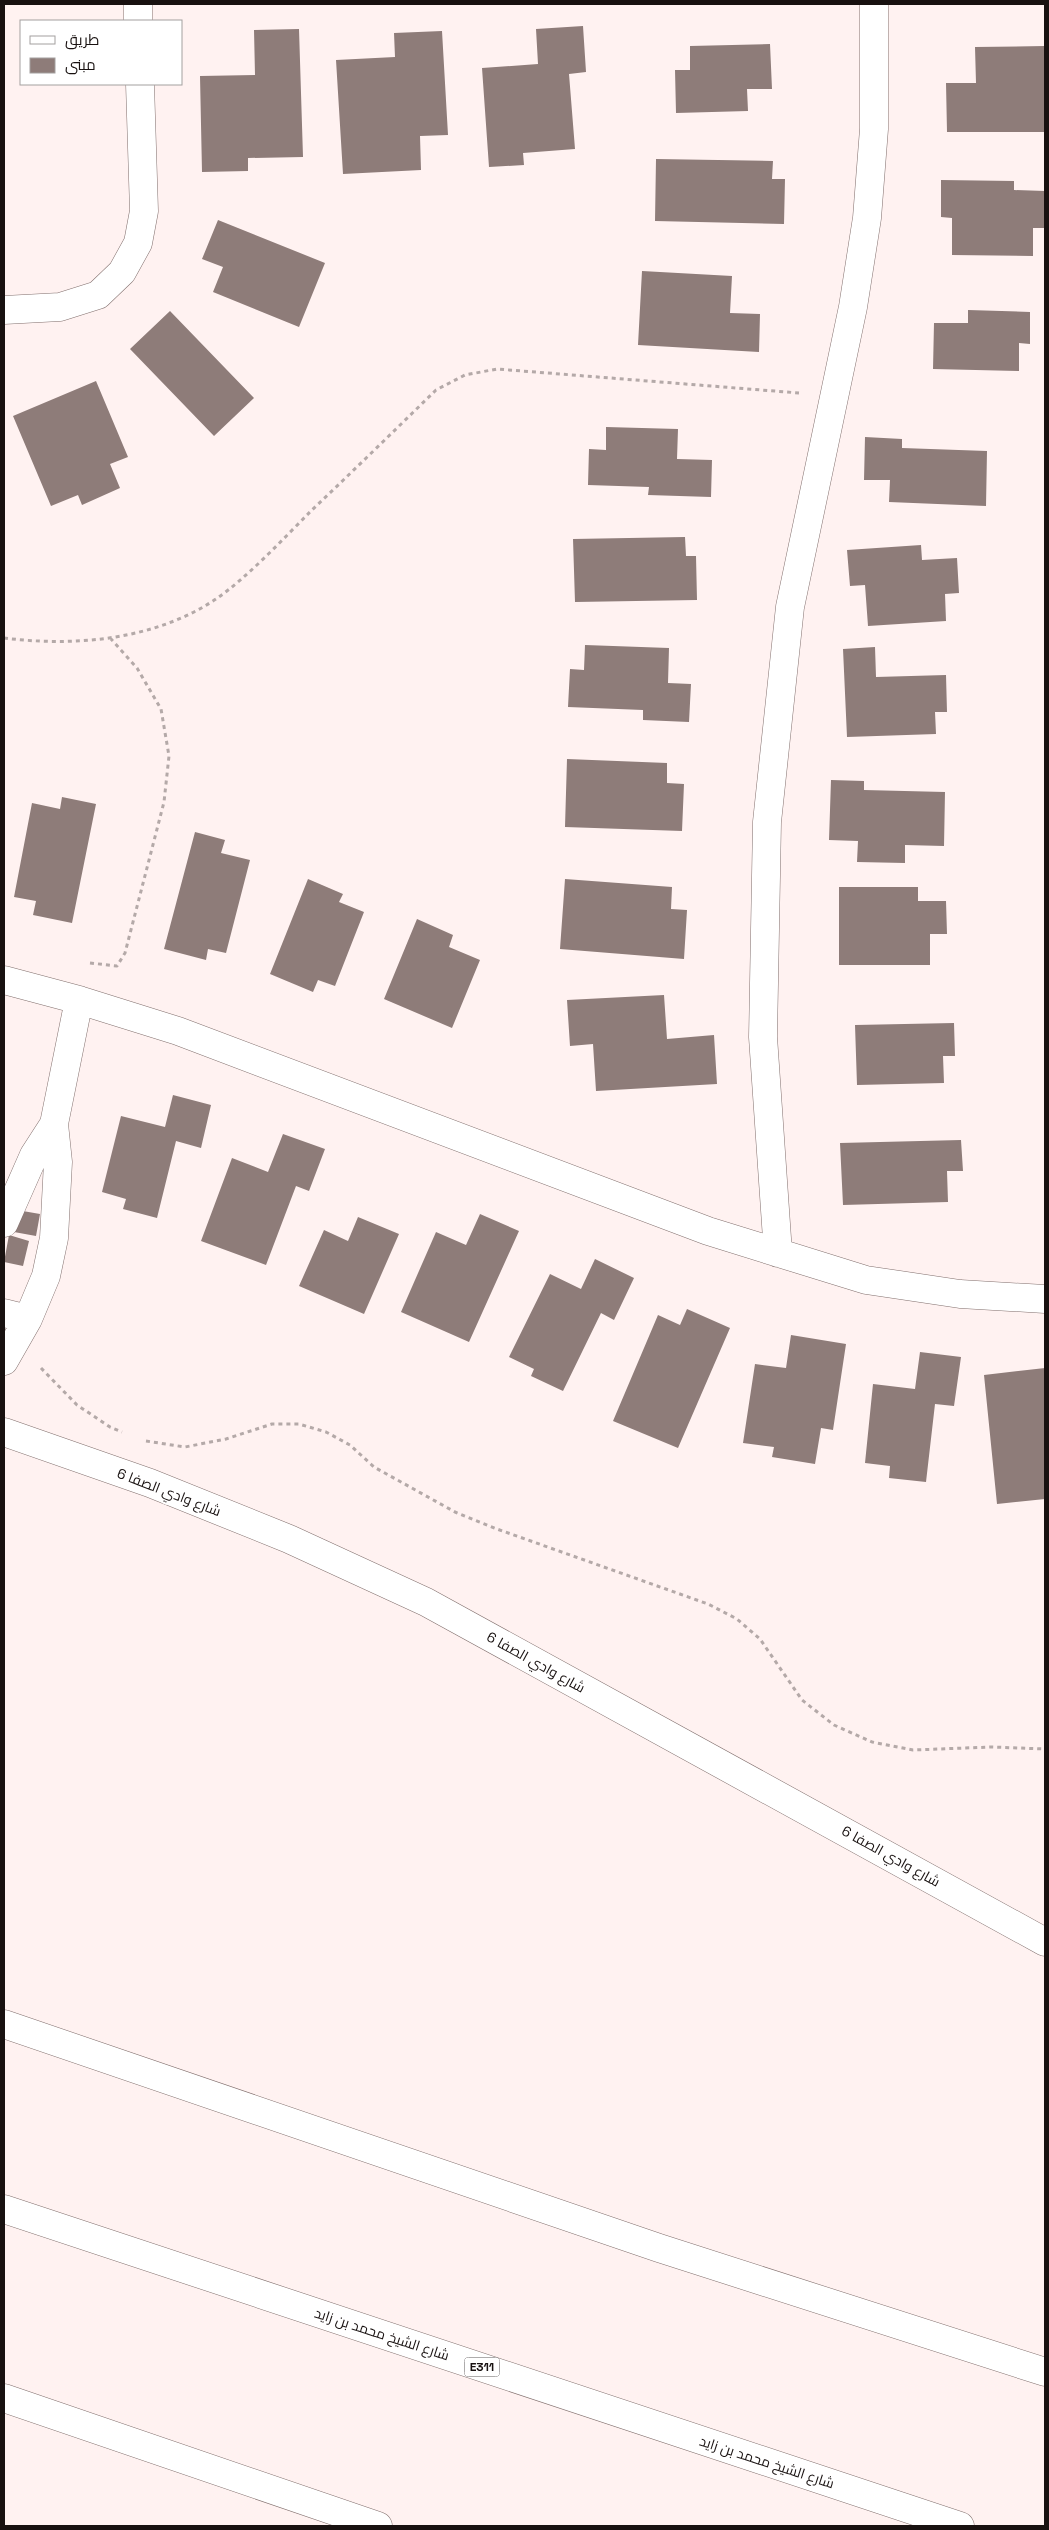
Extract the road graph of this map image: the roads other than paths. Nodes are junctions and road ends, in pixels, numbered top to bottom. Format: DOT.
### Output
graph roads {
  1 [pos="138,4"];
  2 [pos="874,4"];
  3 [pos="138,20"];
  4 [pos="140,85"];
  5 [pos="4,310"];
  6 [pos="4,980"];
  7 [pos="79,1000"];
  8 [pos="54,1124"];
  9 [pos="17,1191"];
  10 [pos="57,1202"];
  11 [pos="4,1223"];
  12 [pos="778,1253"];
  13 [pos="1045,1299"];
  14 [pos="16,1316"];
  15 [pos="9,1354"];
  16 [pos="4,1432"];
  17 [pos="1045,1942"];
  18 [pos="4,2024"];
  19 [pos="4,2209"];
  20 [pos="1045,2372"];
  21 [pos="4,2398"];
  22 [pos="378,2526"];
  23 [pos="960,2526"];
  1 -- 3 [label="main road"];
  2 -- 12 [label="main road"];
  4 -- 5 [label="main road"];
  6 -- 7 [label="main road"];
  7 -- 8 [label="main road"];
  7 -- 12 [label="main road"];
  8 -- 9 [label="main road"];
  8 -- 10 [label="main road"];
  9 -- 10 [label="main road"];
  9 -- 11 [label="main road"];
  10 -- 14 [label="main road"];
  12 -- 13 [label="main road"];
  14 -- 15 [label="main road"];
  16 -- 17 [label="main road, شارع وادي الصفا 6"];
  18 -- 20 [label="main road"];
  19 -- 23 [label="main road, شارع الشيخ محمد بن زايد / E311"];
  21 -- 22 [label="main road"];
}
